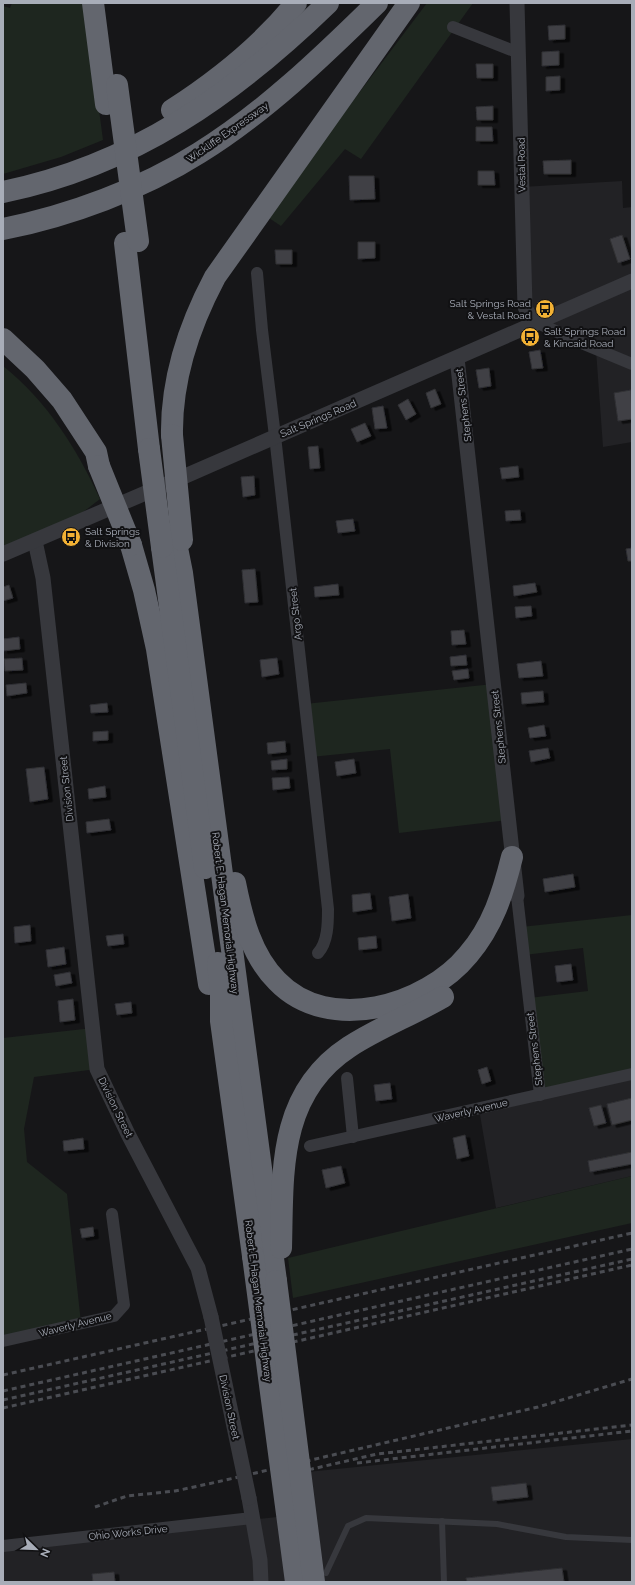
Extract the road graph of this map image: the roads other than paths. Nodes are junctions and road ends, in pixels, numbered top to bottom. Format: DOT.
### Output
graph roads {
  1 [pos="93,3"];
  2 [pos="107,3"];
  3 [pos="296,3"];
  4 [pos="328,3"];
  5 [pos="377,3"];
  6 [pos="409,3"];
  7 [pos="517,3"];
  8 [pos="453,27"];
  9 [pos="519,53"];
  10 [pos="3,180"];
  11 [pos="3,192"];
  12 [pos="3,229"];
  13 [pos="131,242"];
  14 [pos="257,273"];
  15 [pos="632,281"];
  16 [pos="538,323"];
  17 [pos="3,339"];
  18 [pos="3,354"];
  19 [pos="457,358"];
  20 [pos="632,364"];
  21 [pos="275,436"];
  22 [pos="161,441"];
  23 [pos="98,466"];
  24 [pos="35,541"];
  25 [pos="174,543"];
  26 [pos="3,554"];
  27 [pos="214,820"];
  28 [pos="512,857"];
  29 [pos="517,896"];
  30 [pos="318,953"];
  31 [pos="221,1021"];
  32 [pos="632,1074"];
  33 [pos="347,1078"];
  34 [pos="540,1095"];
  35 [pos="353,1137"];
  36 [pos="310,1146"];
  37 [pos="112,1214"];
  38 [pos="269,1254"];
  39 [pos="3,1341"];
  40 [pos="252,1518"];
  41 [pos="442,1522"];
  42 [pos="632,1540"];
  43 [pos="3,1546"];
  44 [pos="320,1578"];
  45 [pos="261,1582"];
  46 [pos="296,1582"];
  47 [pos="444,1582"];
  1 -- 13 [label="highway"];
  2 -- 13 [label="highway, bridge"];
  3 -- 10 [label="highway"];
  4 -- 11 [label="highway"];
  5 -- 12 [label="highway, Wickliffe Expressway"];
  6 -- 22 [label="highway"];
  7 -- 9 [label="street, Vestal Road"];
  8 -- 9 [label="street"];
  9 -- 16 [label="street, Vestal Road"];
  13 -- 22 [label="highway"];
  14 -- 21 [label="street, Argo Street"];
  15 -- 16 [label="street, Salt Springs Road"];
  16 -- 19 [label="street, Salt Springs Road"];
  16 -- 20 [label="street"];
  17 -- 23 [label="highway"];
  18 -- 23 [label="highway"];
  19 -- 21 [label="street, Salt Springs Road"];
  19 -- 28 [label="street, Stephens Street"];
  21 -- 24 [label="street, Salt Springs Road"];
  21 -- 30 [label="street, Argo Street"];
  22 -- 25 [label="highway, bridge"];
  23 -- 31 [label="highway, bridge"];
  24 -- 26 [label="street, Salt Springs Road"];
  24 -- 40 [label="street, Division Street, bridge"];
  25 -- 27 [label="highway, Robert E. Hagan Memorial Highway"];
  25 -- 31 [label="highway"];
  27 -- 28 [label="highway"];
  27 -- 38 [label="highway, Robert E. Hagan Memorial Highway"];
  28 -- 29 [label="street, Stephens Street"];
  29 -- 34 [label="street, Stephens Street"];
  29 -- 38 [label="highway"];
  31 -- 38 [label="highway, Robert E. Hagan Memorial Highway"];
  32 -- 34 [label="street, Waverly Avenue"];
  33 -- 35 [label="street"];
  34 -- 35 [label="street, Waverly Avenue"];
  35 -- 36 [label="street, Waverly Avenue"];
  37 -- 39 [label="street, Waverly Avenue"];
  38 -- 44 [label="highway, Robert E. Hagan Memorial Highway, bridge"];
  38 -- 46 [label="highway, Robert E. Hagan Memorial Highway, bridge"];
  40 -- 43 [label="street, Ohio Works Drive"];
  40 -- 45 [label="street, Division Street"];
  41 -- 42 [label="lane"];
  41 -- 44 [label="lane"];
  41 -- 47 [label="lane"];
}
